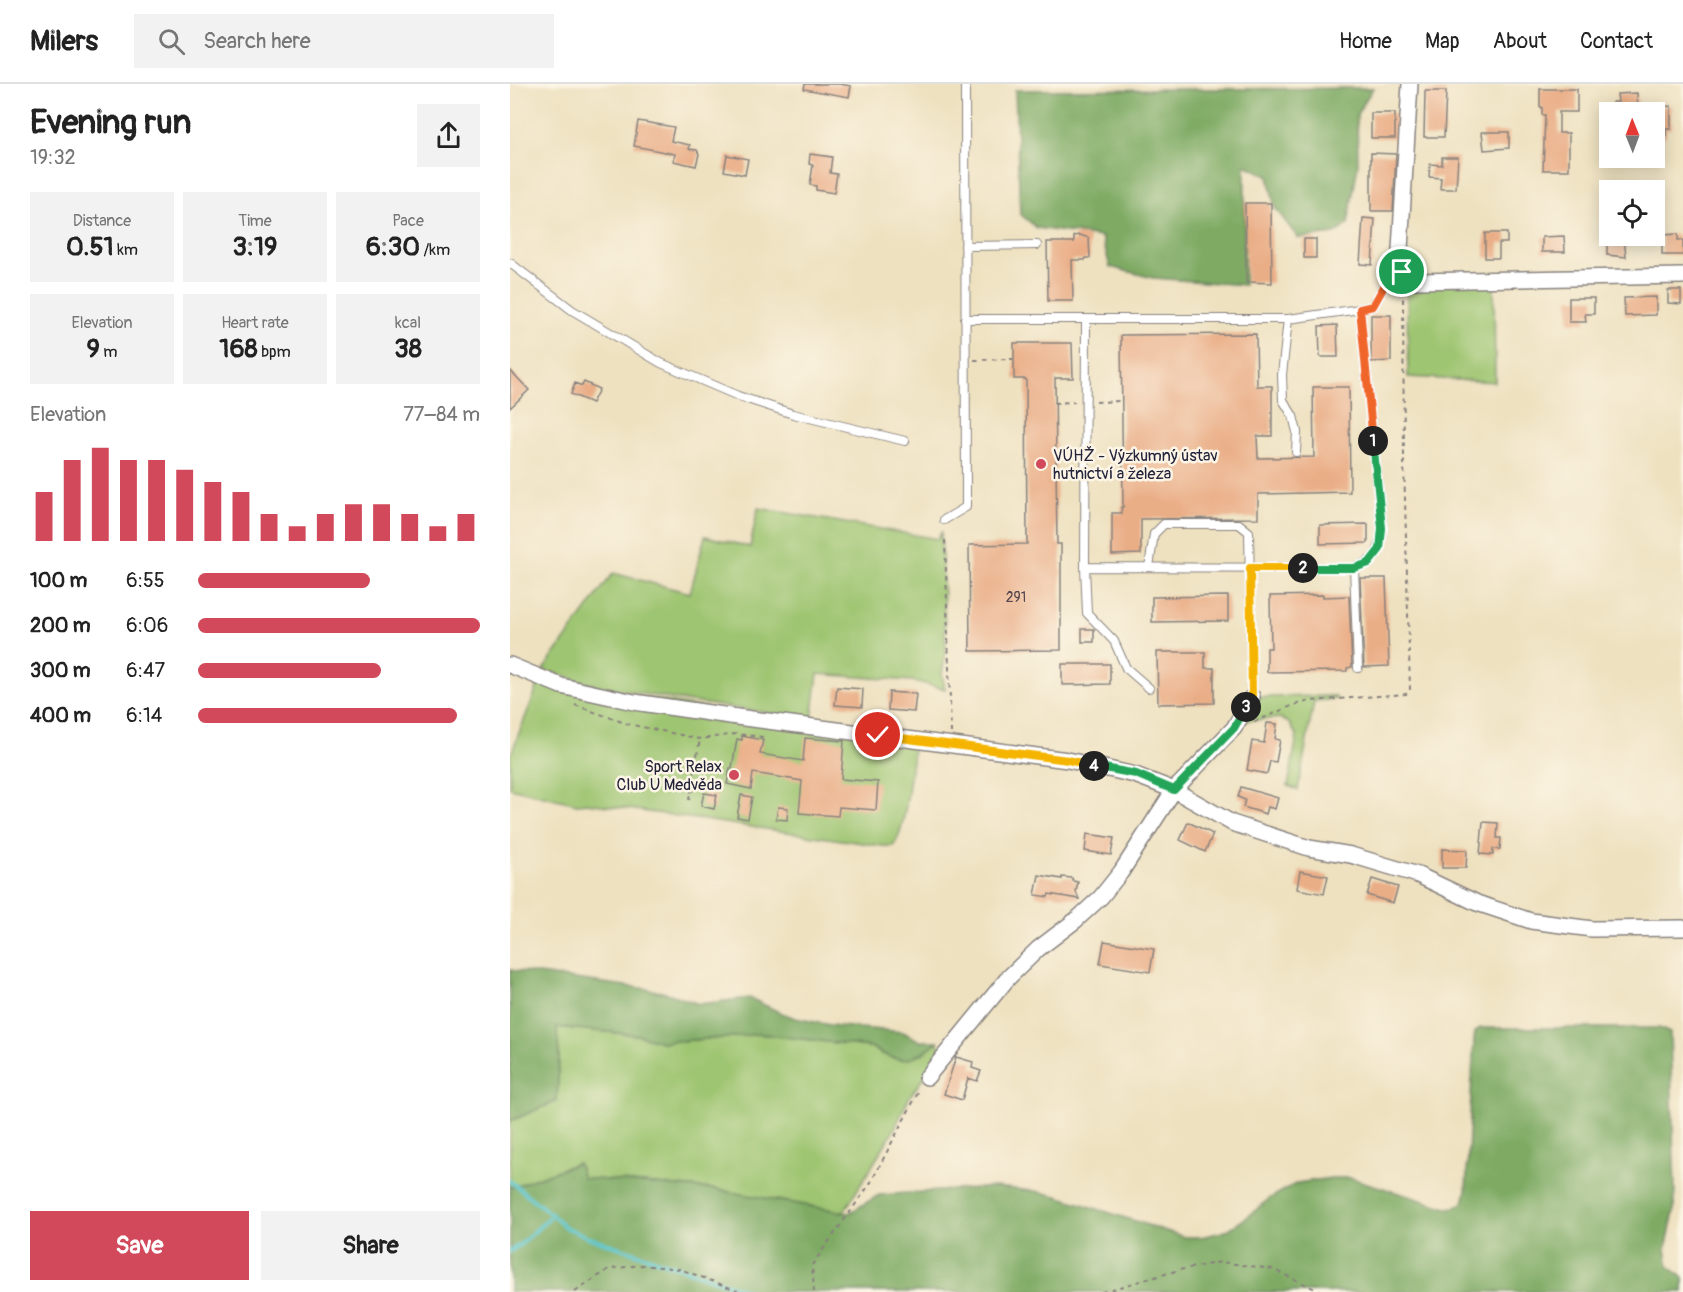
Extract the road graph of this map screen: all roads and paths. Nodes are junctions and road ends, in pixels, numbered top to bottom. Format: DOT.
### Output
graph roads {
  1 [pos="964,84"];
  2 [pos="1410,84"];
  3 [pos="1037,245"];
  4 [pos="965,246"];
  5 [pos="510,263"];
  6 [pos="1402,272"];
  7 [pos="1683,276"];
  8 [pos="1360,309"];
  9 [pos="965,319"];
  10 [pos="1086,319"];
  11 [pos="1288,319"];
  12 [pos="1013,359"];
  13 [pos="966,360"];
  14 [pos="905,441"];
  15 [pos="1296,452"];
  16 [pos="944,520"];
  17 [pos="945,540"];
  18 [pos="1085,567"];
  19 [pos="1149,567"];
  20 [pos="1250,568"];
  21 [pos="1354,568"];
  22 [pos="510,665"];
  23 [pos="1358,668"];
  24 [pos="1149,688"];
  25 [pos="1252,697"];
  26 [pos="575,705"];
  27 [pos="765,721"];
  28 [pos="700,739"];
  29 [pos="951,744"];
  30 [pos="706,782"];
  31 [pos="1174,790"];
  32 [pos="690,792"];
  33 [pos="689,800"];
  34 [pos="1683,928"];
  35 [pos="927,1077"];
  36 [pos="575,1292"];
  37 [pos="741,1292"];
  38 [pos="814,1292"];
  39 [pos="1102,1292"];
  40 [pos="1322,1292"];
  1 -- 4 [label="lane"];
  2 -- 6 [label="street"];
  3 -- 4 [label="lane"];
  4 -- 9 [label="lane"];
  5 -- 14 [label="lane"];
  6 -- 7 [label="street"];
  6 -- 8 [label="lane"];
  8 -- 11 [label="lane"];
  8 -- 21 [label="lane"];
  9 -- 10 [label="lane"];
  9 -- 13 [label="lane"];
  10 -- 11 [label="lane"];
  10 -- 18 [label="lane"];
  11 -- 15 [label="lane"];
  12 -- 13 [label="path"];
  13 -- 16 [label="lane"];
  17 -- 29 [label="path"];
  18 -- 19 [label="lane"];
  18 -- 24 [label="lane"];
  19 -- 20 [label="lane"];
  19 -- 20 [label="lane"];
  20 -- 21 [label="lane"];
  20 -- 25 [label="lane"];
  21 -- 23 [label="lane"];
  22 -- 27 [label="street"];
  25 -- 31 [label="street"];
  26 -- 28 [label="path"];
  27 -- 28 [label="path"];
  27 -- 29 [label="street"];
  28 -- 32 [label="path"];
  29 -- 31 [label="street"];
  30 -- 32 [label="path"];
  31 -- 34 [label="street"];
  31 -- 35 [label="street"];
  32 -- 33 [label="path"];
  35 -- 38 [label="path"];
  36 -- 37 [label="path"];
  39 -- 40 [label="path"];
}
